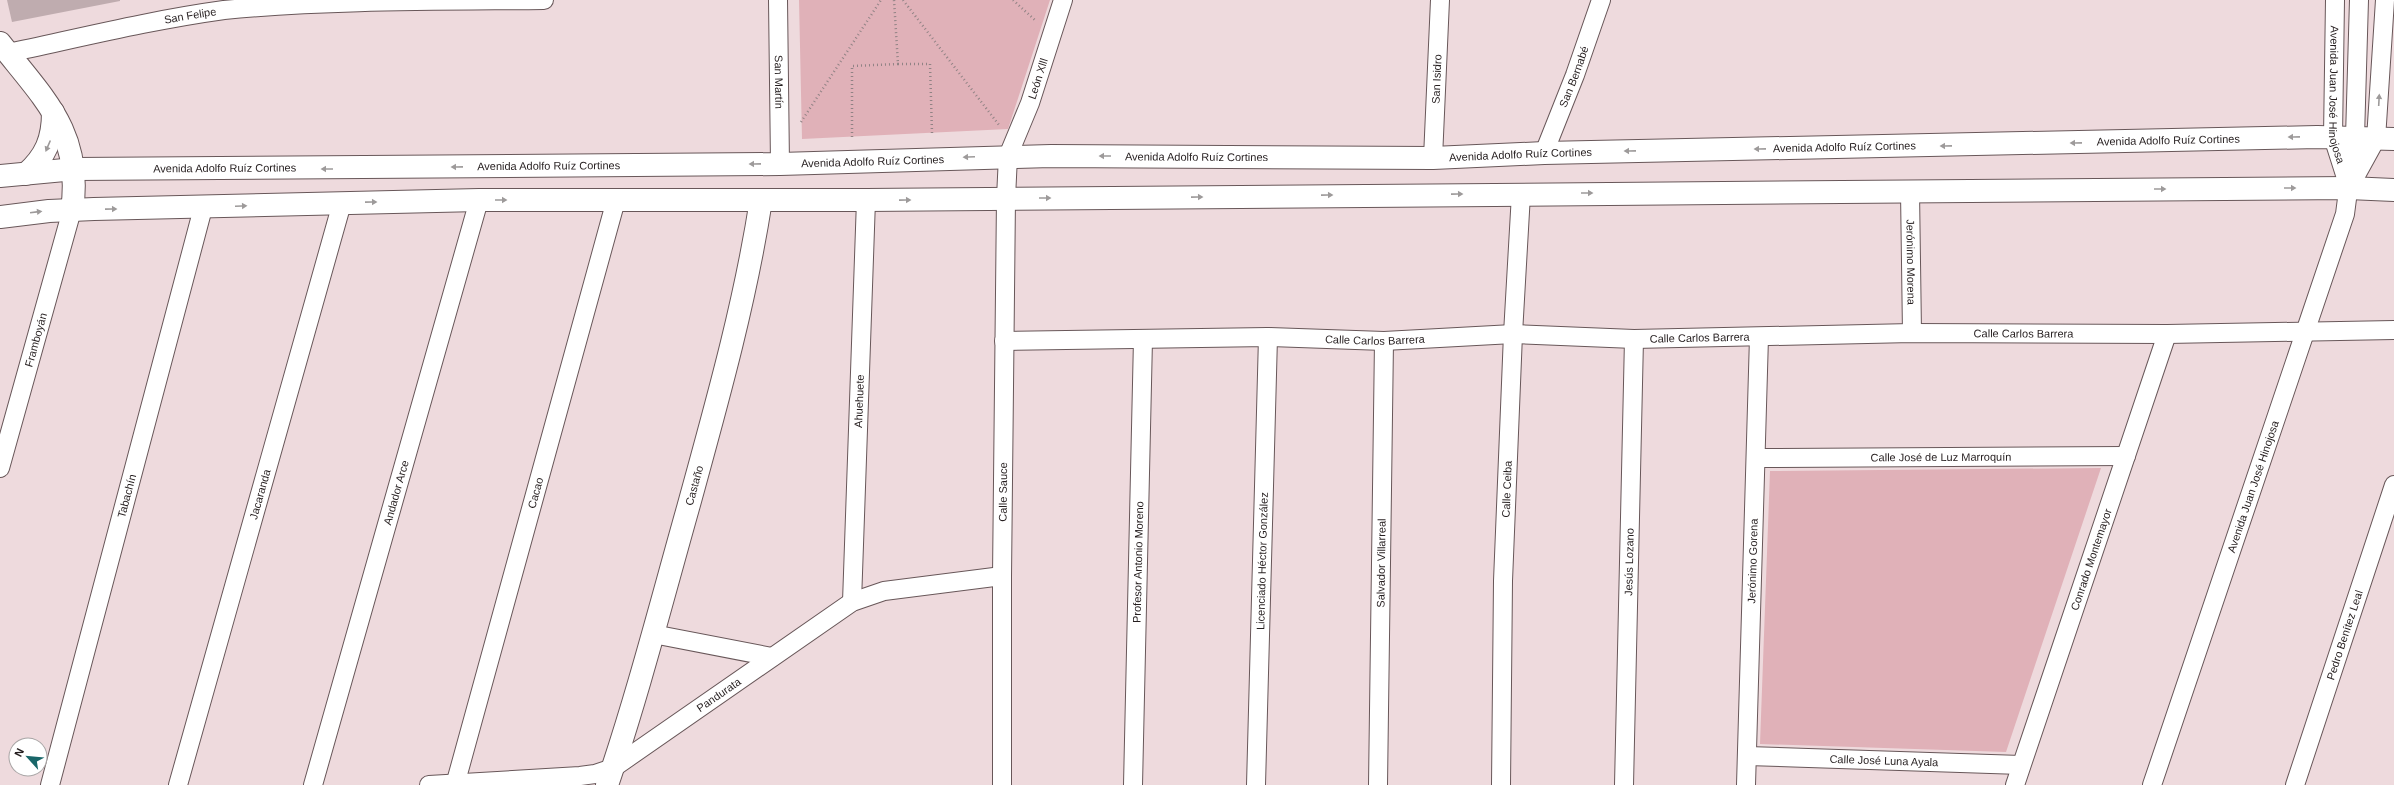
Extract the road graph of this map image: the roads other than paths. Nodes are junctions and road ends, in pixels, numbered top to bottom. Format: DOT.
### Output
graph roads {
  1 [pos="544,0"];
  2 [pos="778,0"];
  3 [pos="1063,0"];
  4 [pos="1440,0"];
  5 [pos="1601,0"];
  6 [pos="2335,0"];
  7 [pos="2359,0"];
  8 [pos="2385,0"];
  9 [pos="4,48"];
  10 [pos="53,112"];
  11 [pos="2333,137"];
  12 [pos="2375,138"];
  13 [pos="1544,153"];
  14 [pos="1008,156"];
  15 [pos="1433,158"];
  16 [pos="780,164"];
  17 [pos="75,170"];
  18 [pos="26,174"];
  19 [pos="0,176"];
  20 [pos="2349,188"];
  21 [pos="2394,190"];
  22 [pos="1910,191"];
  23 [pos="1521,194"];
  24 [pos="1006,198"];
  25 [pos="479,200"];
  26 [pos="616,200"];
  27 [pos="761,200"];
  28 [pos="866,200"];
  29 [pos="342,203"];
  30 [pos="203,208"];
  31 [pos="72,210"];
  32 [pos="0,216"];
  33 [pos="2394,330"];
  34 [pos="2307,331"];
  35 [pos="1912,333"];
  36 [pos="1513,334"];
  37 [pos="2167,334"];
  38 [pos="1268,337"];
  39 [pos="1759,337"];
  40 [pos="1634,339"];
  41 [pos="1143,340"];
  42 [pos="1004,341"];
  43 [pos="1384,341"];
  44 [pos="2126,456"];
  45 [pos="1757,458"];
  46 [pos="0,468"];
  47 [pos="2394,485"];
  48 [pos="1002,576"];
  49 [pos="852,602"];
  50 [pos="653,634"];
  51 [pos="772,657"];
  52 [pos="1747,756"];
  53 [pos="2021,766"];
  54 [pos="610,777"];
  55 [pos="455,784"];
  56 [pos="50,785"];
  57 [pos="178,785"];
  58 [pos="313,785"];
  59 [pos="428,785"];
  60 [pos="1002,785"];
  61 [pos="1133,785"];
  62 [pos="1256,785"];
  63 [pos="1378,785"];
  64 [pos="1501,785"];
  65 [pos="1624,785"];
  66 [pos="1746,785"];
  67 [pos="2015,785"];
  68 [pos="2152,785"];
  69 [pos="2295,785"];
  1 -- 9 [label="street, San Felipe"];
  2 -- 16 [label="street, San Martín"];
  3 -- 14 [label="street, León Xlll"];
  4 -- 15 [label="street, San Isidro"];
  5 -- 13 [label="street, San Bernabé"];
  6 -- 11 [label="street, Avenida Juan José Hinojosa"];
  7 -- 12 [label="street, Avenida Juan José Hinojosa"];
  12 -- 8 [label="street, Avenida Juan José Hinojosa, one-way"];
  9 -- 10 [label="main road"];
  10 -- 17 [label="main road"];
  10 -- 18 [label="main road, one-way"];
  11 -- 12 [label="main road, Avenida Adolfo Ruíz Cortines"];
  11 -- 13 [label="main road, Avenida Adolfo Ruíz Cortines, one-way"];
  11 -- 20 [label="street, Avenida Juan José Hinojosa"];
  12 -- 20 [label="street, Avenida Juan José Hinojosa"];
  13 -- 15 [label="main road, Avenida Adolfo Ruíz Cortines"];
  15 -- 14 [label="main road, Avenida Adolfo Ruíz Cortines, one-way"];
  14 -- 16 [label="main road, Avenida Adolfo Ruíz Cortines, one-way"];
  14 -- 24 [label="street, Calle Sauce"];
  16 -- 17 [label="main road, Avenida Adolfo Ruíz Cortines, one-way"];
  17 -- 18 [label="main road, Avenida Adolfo Ruíz Cortines"];
  17 -- 31 [label="main road"];
  18 -- 19 [label="main road, Avenida Adolfo Ruíz Cortines"];
  20 -- 21 [label="main road"];
  22 -- 20 [label="main road, one-way"];
  20 -- 34 [label="street, Avenida Juan José Hinojosa"];
  23 -- 22 [label="main road, one-way"];
  22 -- 35 [label="street, Jerónimo Morena"];
  24 -- 23 [label="main road, one-way"];
  23 -- 36 [label="street, Calle Ceiba"];
  28 -- 24 [label="main road, one-way"];
  24 -- 42 [label="street, Calle Sauce"];
  25 -- 26 [label="main road, one-way"];
  29 -- 25 [label="main road, one-way"];
  25 -- 58 [label="street, Andador Arce"];
  26 -- 27 [label="main road"];
  26 -- 55 [label="street, Cacao"];
  27 -- 28 [label="main road"];
  27 -- 50 [label="main road, Castaño"];
  28 -- 49 [label="street, Ahuehuete"];
  30 -- 29 [label="main road, one-way"];
  29 -- 57 [label="street, Jacaranda"];
  31 -- 30 [label="main road, one-way"];
  30 -- 56 [label="street, Tabachín"];
  32 -- 31 [label="main road, one-way"];
  31 -- 46 [label="street, Framboyán"];
  33 -- 34 [label="street, Calle Carlos Barrera"];
  34 -- 37 [label="street, Calle Carlos Barrera"];
  34 -- 68 [label="street, Avenida Juan José Hinojosa"];
  35 -- 37 [label="street, Calle Carlos Barrera"];
  35 -- 39 [label="street, Calle Carlos Barrera"];
  36 -- 40 [label="street, Calle Carlos Barrera"];
  36 -- 43 [label="street, Calle Carlos Barrera"];
  36 -- 64 [label="street, Calle Ceiba"];
  37 -- 44 [label="street, Conrado Montemayor"];
  38 -- 41 [label="street, Calle Carlos Barrera"];
  38 -- 43 [label="street, Calle Carlos Barrera"];
  38 -- 62 [label="street, Licenciado Héctor González"];
  39 -- 40 [label="street, Calle Carlos Barrera"];
  39 -- 45 [label="street, Jerónimo Gorena"];
  40 -- 65 [label="street, Jesús Lozano"];
  41 -- 42 [label="street, Calle Carlos Barrera"];
  41 -- 61 [label="street, Profesor Antonio Moreno"];
  42 -- 48 [label="street, Calle Sauce"];
  43 -- 63 [label="street, Salvador Villarreal"];
  44 -- 45 [label="street, Calle José de Luz Marroquín"];
  44 -- 53 [label="street, Conrado Montemayor"];
  45 -- 52 [label="street, Jerónimo Gorena"];
  47 -- 69 [label="street, Pedro Benítez Leal"];
  48 -- 49 [label="street, Pandurata"];
  48 -- 60 [label="street, Calle Sauce"];
  49 -- 51 [label="street, Pandurata"];
  50 -- 51 [label="street"];
  50 -- 54 [label="main road, Castaño"];
  51 -- 54 [label="street, Pandurata"];
  52 -- 53 [label="street, Calle José Luna Ayala"];
  52 -- 66 [label="street, Jerónimo Gorena"];
  53 -- 67 [label="street, Conrado Montemayor"];
  54 -- 55 [label="street, Pandurata"];
  55 -- 59 [label="street, Pandurata"];
}
